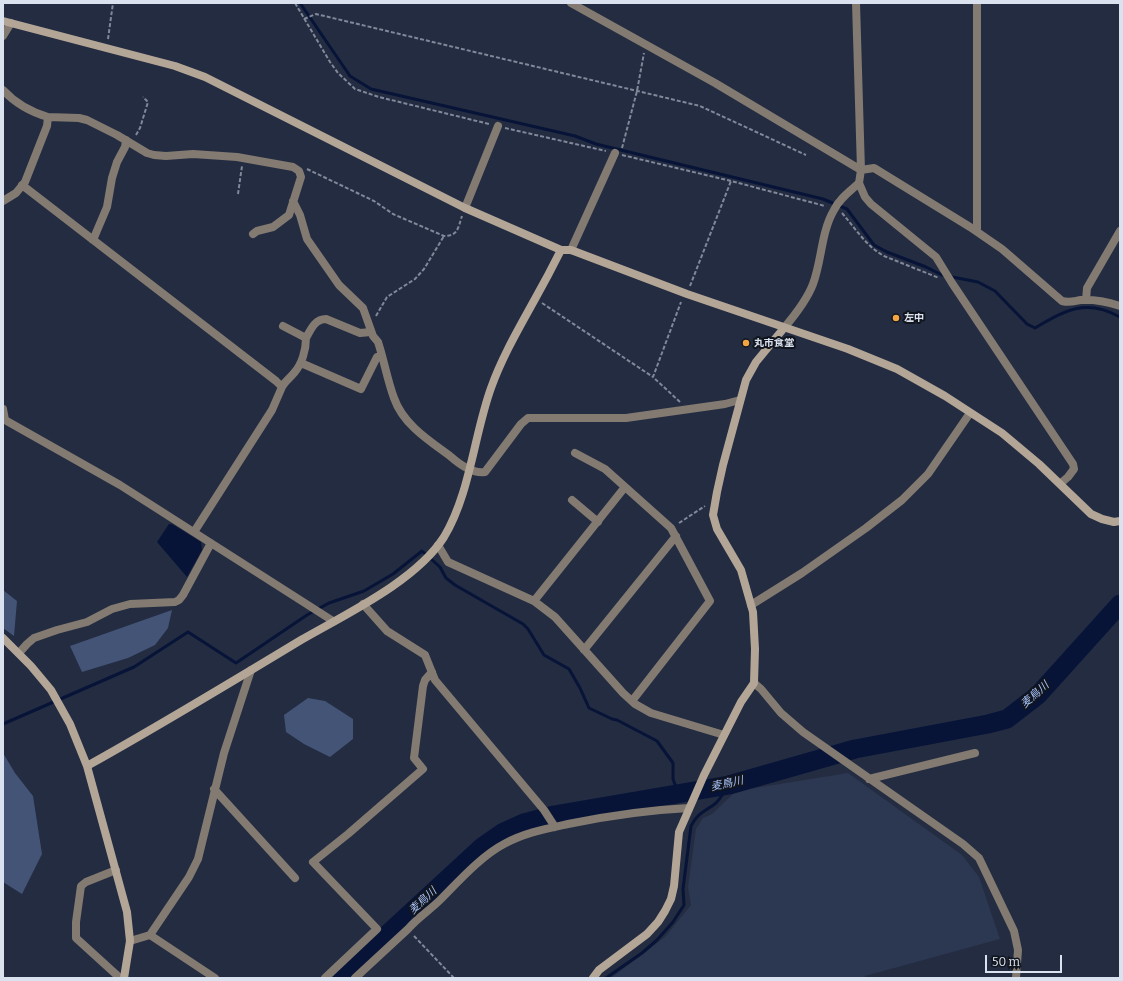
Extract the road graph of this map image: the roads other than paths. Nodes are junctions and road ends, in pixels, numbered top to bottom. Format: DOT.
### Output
graph roads {
  1 [pos="571,3"];
  2 [pos="856,3"];
  3 [pos="977,3"];
  4 [pos="7,22"];
  5 [pos="3,36"];
  6 [pos="3,90"];
  7 [pos="48,117"];
  8 [pos="498,126"];
  9 [pos="129,142"];
  10 [pos="617,154"];
  11 [pos="861,170"];
  12 [pos="859,183"];
  13 [pos="22,185"];
  14 [pos="3,201"];
  15 [pos="293,201"];
  16 [pos="466,208"];
  17 [pos="977,231"];
  18 [pos="1120,232"];
  19 [pos="253,234"];
  20 [pos="93,240"];
  21 [pos="561,250"];
  22 [pos="571,250"];
  23 [pos="1086,300"];
  24 [pos="1120,306"];
  25 [pos="283,326"];
  26 [pos="784,328"];
  27 [pos="371,332"];
  28 [pos="306,338"];
  29 [pos="382,356"];
  30 [pos="301,363"];
  31 [pos="282,387"];
  32 [pos="740,400"];
  33 [pos="3,409"];
  34 [pos="970,413"];
  35 [pos="575,453"];
  36 [pos="469,469"];
  37 [pos="1060,484"];
  38 [pos="625,487"];
  39 [pos="572,500"];
  40 [pos="1120,521"];
  41 [pos="598,522"];
  42 [pos="194,532"];
  43 [pos="676,536"];
  44 [pos="211,543"];
  45 [pos="438,545"];
  46 [pos="534,601"];
  47 [pos="363,604"];
  48 [pos="751,605"];
  49 [pos="333,621"];
  50 [pos="3,638"];
  51 [pos="584,650"];
  52 [pos="19,653"];
  53 [pos="251,670"];
  54 [pos="432,672"];
  55 [pos="754,683"];
  56 [pos="632,701"];
  57 [pos="724,735"];
  58 [pos="975,754"];
  59 [pos="87,766"];
  60 [pos="868,779"];
  61 [pos="214,789"];
  62 [pos="688,808"];
  63 [pos="555,827"];
  64 [pos="116,870"];
  65 [pos="295,878"];
  66 [pos="150,936"];
  67 [pos="130,941"];
  68 [pos="120,978"];
  69 [pos="124,978"];
  70 [pos="215,978"];
  71 [pos="325,978"];
  72 [pos="355,978"];
  73 [pos="593,978"];
  74 [pos="1016,978"];
  1 -- 11 [label="street"];
  2 -- 11 [label="street"];
  3 -- 17 [label="street"];
  4 -- 5 [label="street"];
  4 -- 16 [label="street"];
  6 -- 7 [label="street"];
  7 -- 9 [label="street"];
  7 -- 13 [label="street"];
  8 -- 16 [label="street"];
  9 -- 15 [label="street"];
  9 -- 20 [label="street"];
  10 -- 22 [label="street"];
  11 -- 12 [label="street"];
  11 -- 17 [label="street"];
  12 -- 26 [label="street"];
  12 -- 37 [label="street"];
  13 -- 14 [label="street"];
  13 -- 20 [label="street"];
  15 -- 19 [label="street"];
  15 -- 27 [label="street"];
  16 -- 21 [label="street"];
  17 -- 23 [label="street"];
  18 -- 23 [label="street"];
  20 -- 31 [label="street"];
  21 -- 22 [label="street"];
  21 -- 36 [label="street"];
  22 -- 26 [label="street"];
  23 -- 24 [label="street"];
  25 -- 28 [label="street"];
  26 -- 32 [label="street"];
  26 -- 34 [label="street"];
  27 -- 28 [label="street"];
  27 -- 29 [label="street"];
  28 -- 30 [label="street"];
  29 -- 30 [label="street"];
  29 -- 36 [label="street"];
  30 -- 31 [label="street"];
  31 -- 42 [label="street"];
  32 -- 36 [label="street"];
  32 -- 48 [label="street"];
  33 -- 42 [label="street"];
  34 -- 37 [label="street"];
  34 -- 48 [label="street"];
  35 -- 38 [label="street"];
  36 -- 45 [label="street"];
  37 -- 40 [label="street"];
  38 -- 41 [label="street"];
  38 -- 43 [label="street"];
  39 -- 41 [label="street"];
  41 -- 46 [label="street"];
  42 -- 44 [label="street"];
  43 -- 51 [label="street"];
  43 -- 56 [label="street"];
  44 -- 49 [label="street"];
  44 -- 52 [label="street"];
  45 -- 46 [label="street"];
  45 -- 47 [label="street"];
  46 -- 51 [label="street"];
  47 -- 49 [label="street"];
  47 -- 54 [label="street"];
  48 -- 55 [label="street"];
  49 -- 53 [label="street"];
  50 -- 52 [label="street"];
  51 -- 56 [label="street"];
  52 -- 59 [label="street"];
  53 -- 59 [label="street"];
  53 -- 61 [label="street"];
  54 -- 63 [label="street"];
  54 -- 71 [label="street"];
  55 -- 57 [label="street"];
  55 -- 60 [label="street"];
  56 -- 57 [label="street"];
  57 -- 62 [label="street"];
  58 -- 60 [label="street"];
  59 -- 64 [label="street"];
  60 -- 74 [label="street"];
  61 -- 65 [label="street"];
  61 -- 66 [label="street"];
  62 -- 63 [label="street"];
  62 -- 73 [label="street"];
  63 -- 72 [label="street"];
  64 -- 67 [label="street"];
  64 -- 68 [label="street"];
  66 -- 67 [label="street"];
  66 -- 70 [label="street"];
  67 -- 69 [label="street"];
}
